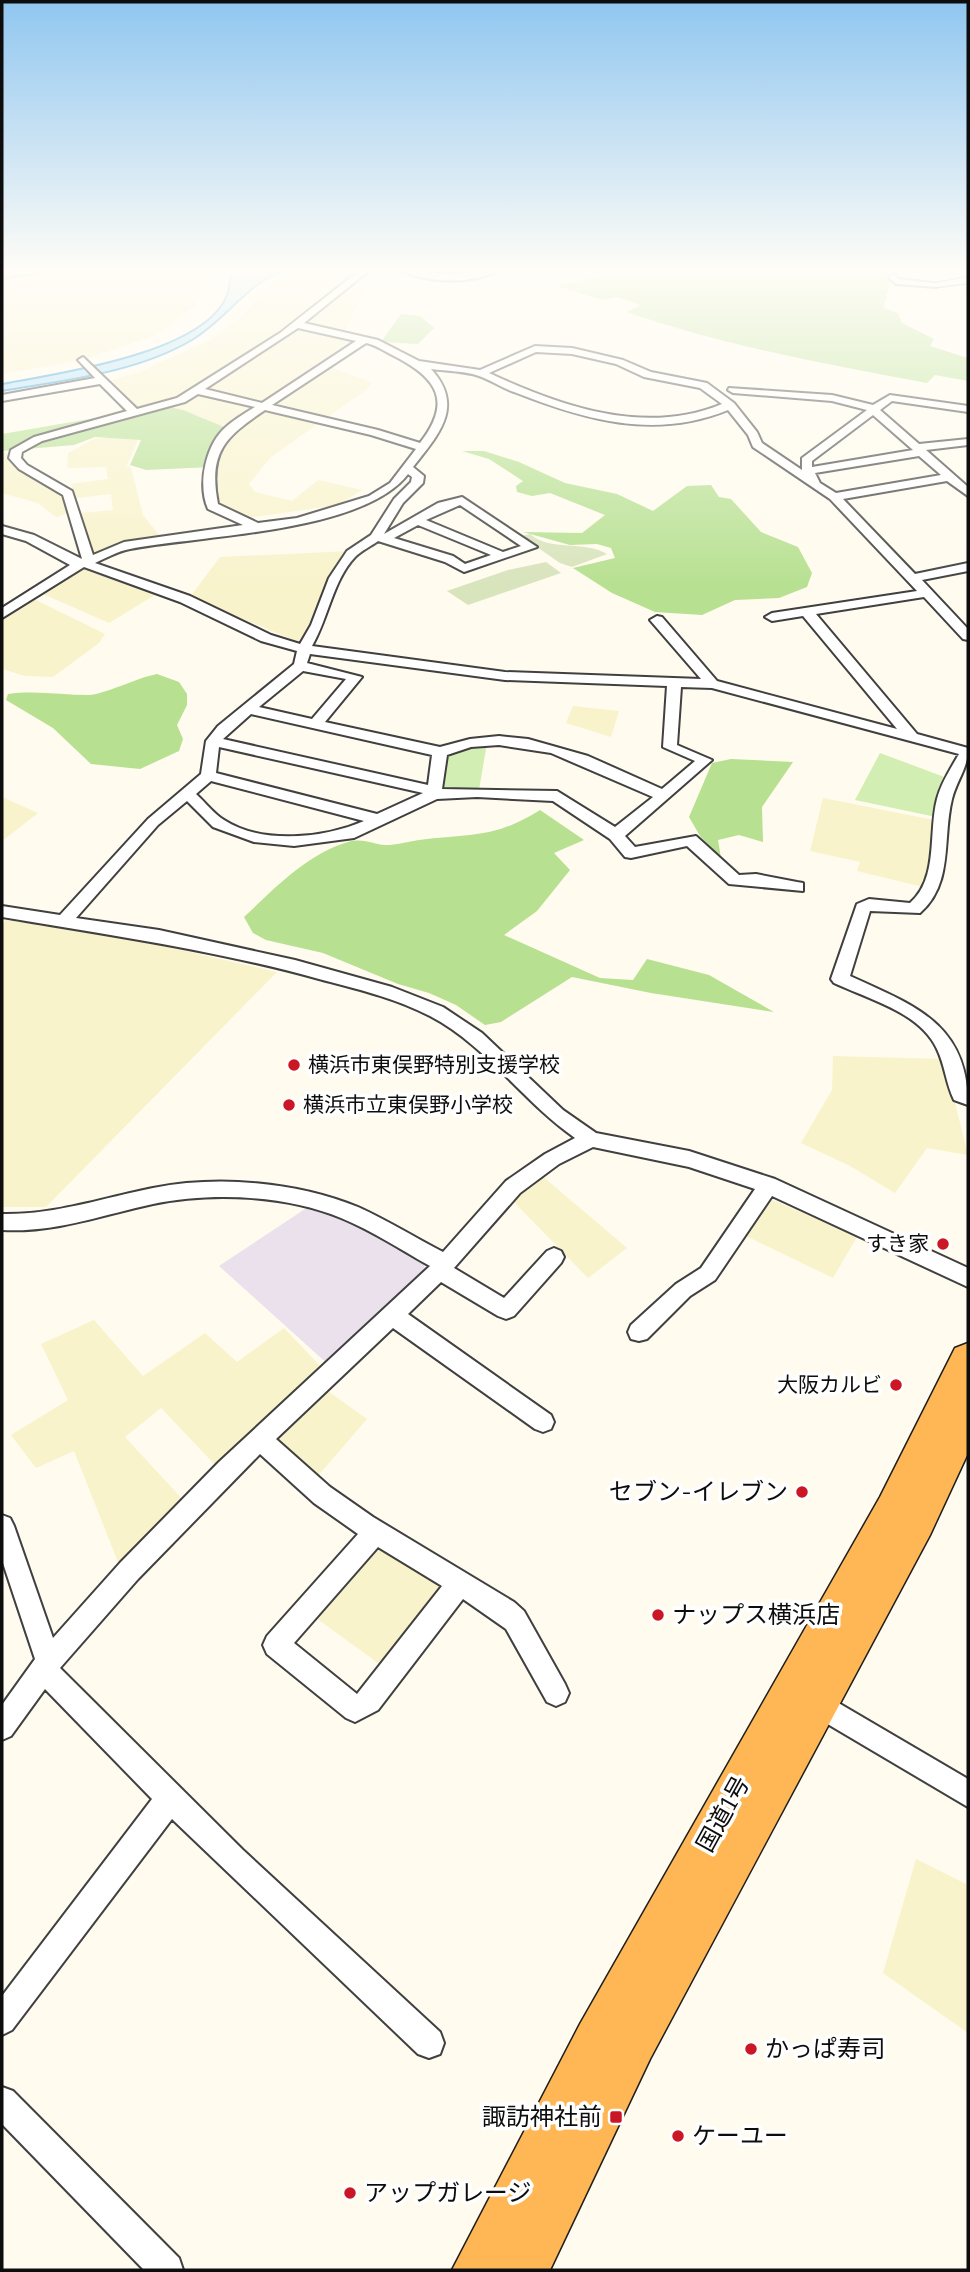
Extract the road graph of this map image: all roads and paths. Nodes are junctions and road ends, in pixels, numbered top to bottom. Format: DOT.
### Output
graph roads {
  1 [pos="99,376"];
  2 [pos="221,376"];
  3 [pos="309,376"];
  4 [pos="433,376"];
  5 [pos="487,376"];
  6 [pos="654,376"];
  7 [pos="102,379"];
  8 [pos="733,390"];
  9 [pos="198,391"];
  10 [pos="2,398"];
  11 [pos="730,405"];
  12 [pos="264,406"];
  13 [pos="968,409"];
  14 [pos="876,410"];
  15 [pos="135,413"];
  16 [pos="968,442"];
  17 [pos="423,448"];
  18 [pos="919,450"];
  19 [pos="408,469"];
  20 [pos="808,471"];
  21 [pos="949,477"];
  22 [pos="816,482"];
  23 [pos="968,494"];
  24 [pos="834,498"];
  25 [pos="419,521"];
  26 [pos="259,529"];
  27 [pos="2,530"];
  28 [pos="380,538"];
  29 [pos="503,556"];
  30 [pos="84,563"];
  31 [pos="968,567"];
  32 [pos="915,578"];
  33 [pos="927,593"];
  34 [pos="807,612"];
  35 [pos="2,614"];
  36 [pos="772,617"];
  37 [pos="657,620"];
  38 [pos="968,636"];
  39 [pos="304,649"];
  40 [pos="300,666"];
  41 [pos="674,682"];
  42 [pos="712,684"];
  43 [pos="249,709"];
  44 [pos="315,725"];
  45 [pos="911,736"];
  46 [pos="213,741"];
  47 [pos="440,752"];
  48 [pos="968,752"];
  49 [pos="208,776"];
  50 [pos="186,792"];
  51 [pos="434,792"];
  52 [pos="664,796"];
  53 [pos="380,820"];
  54 [pos="616,835"];
  55 [pos="797,887"];
  56 [pos="2,912"];
  57 [pos="65,920"];
  58 [pos="968,1098"];
  59 [pos="591,1139"];
  60 [pos="768,1185"];
  61 [pos="2,1222"];
  62 [pos="554,1257"];
  63 [pos="441,1267"];
  64 [pos="968,1278"];
  65 [pos="392,1315"];
  66 [pos="639,1332"];
  67 [pos="968,1359"];
  68 [pos="968,1414"];
  69 [pos="543,1422"];
  70 [pos="261,1440"];
  71 [pos="2,1526"];
  72 [pos="376,1532"];
  73 [pos="461,1582"];
  74 [pos="46,1666"];
  75 [pos="556,1693"];
  76 [pos="818,1704"];
  77 [pos="2,1727"];
  78 [pos="968,1794"];
  79 [pos="169,1800"];
  80 [pos="2,2020"];
  81 [pos="429,2043"];
  82 [pos="2,2102"];
  83 [pos="167,2270"];
  84 [pos="479,2270"];
  85 [pos="522,2270"];
  1 -- 7 [label="street"];
  2 -- 9 [label="street"];
  3 -- 12 [label="street"];
  4 -- 17 [label="street"];
  5 -- 11 [label="street"];
  6 -- 11 [label="street"];
  7 -- 10 [label="street"];
  7 -- 15 [label="street"];
  8 -- 14 [label="street"];
  9 -- 12 [label="street"];
  9 -- 15 [label="street"];
  11 -- 22 [label="street"];
  12 -- 17 [label="street"];
  12 -- 26 [label="street"];
  13 -- 14 [label="street"];
  14 -- 18 [label="street"];
  14 -- 20 [label="street"];
  15 -- 30 [label="street"];
  16 -- 18 [label="street"];
  17 -- 19 [label="street"];
  18 -- 20 [label="street"];
  18 -- 21 [label="street"];
  19 -- 26 [label="street"];
  19 -- 28 [label="street"];
  20 -- 22 [label="street"];
  21 -- 23 [label="street"];
  21 -- 24 [label="street"];
  22 -- 24 [label="street"];
  24 -- 32 [label="street"];
  25 -- 28 [label="street"];
  25 -- 29 [label="street"];
  25 -- 29 [label="street"];
  26 -- 30 [label="street"];
  27 -- 30 [label="street"];
  28 -- 29 [label="street"];
  28 -- 39 [label="street"];
  30 -- 35 [label="street"];
  30 -- 39 [label="street"];
  31 -- 32 [label="street"];
  32 -- 33 [label="street"];
  33 -- 34 [label="street"];
  33 -- 38 [label="street"];
  34 -- 36 [label="street"];
  34 -- 45 [label="street"];
  37 -- 42 [label="street"];
  39 -- 40 [label="street"];
  39 -- 41 [label="street"];
  40 -- 43 [label="street"];
  40 -- 44 [label="street"];
  41 -- 42 [label="street"];
  41 -- 52 [label="street"];
  42 -- 45 [label="street"];
  43 -- 44 [label="street"];
  43 -- 46 [label="street"];
  44 -- 47 [label="street"];
  45 -- 48 [label="street"];
  46 -- 49 [label="street"];
  46 -- 51 [label="street"];
  47 -- 51 [label="street"];
  47 -- 52 [label="street"];
  48 -- 58 [label="street"];
  49 -- 50 [label="street"];
  49 -- 53 [label="street"];
  50 -- 53 [label="street"];
  50 -- 57 [label="street"];
  51 -- 53 [label="street"];
  51 -- 54 [label="street"];
  52 -- 54 [label="street"];
  54 -- 55 [label="street"];
  56 -- 57 [label="street"];
  57 -- 59 [label="street"];
  59 -- 60 [label="street"];
  59 -- 63 [label="street"];
  60 -- 64 [label="street"];
  60 -- 66 [label="street"];
  61 -- 63 [label="street"];
  62 -- 63 [label="street"];
  63 -- 65 [label="street"];
  65 -- 69 [label="street"];
  65 -- 70 [label="street"];
  67 -- 84 [label="highway, 国道1号"];
  68 -- 76 [label="highway, 国道1号"];
  70 -- 72 [label="street"];
  70 -- 74 [label="street"];
  71 -- 74 [label="street"];
  72 -- 73 [label="street"];
  72 -- 73 [label="street"];
  73 -- 75 [label="street"];
  74 -- 77 [label="street"];
  74 -- 79 [label="street"];
  76 -- 78 [label="street"];
  76 -- 85 [label="highway, 国道1号"];
  79 -- 80 [label="street"];
  79 -- 81 [label="street"];
  82 -- 83 [label="street"];
}
